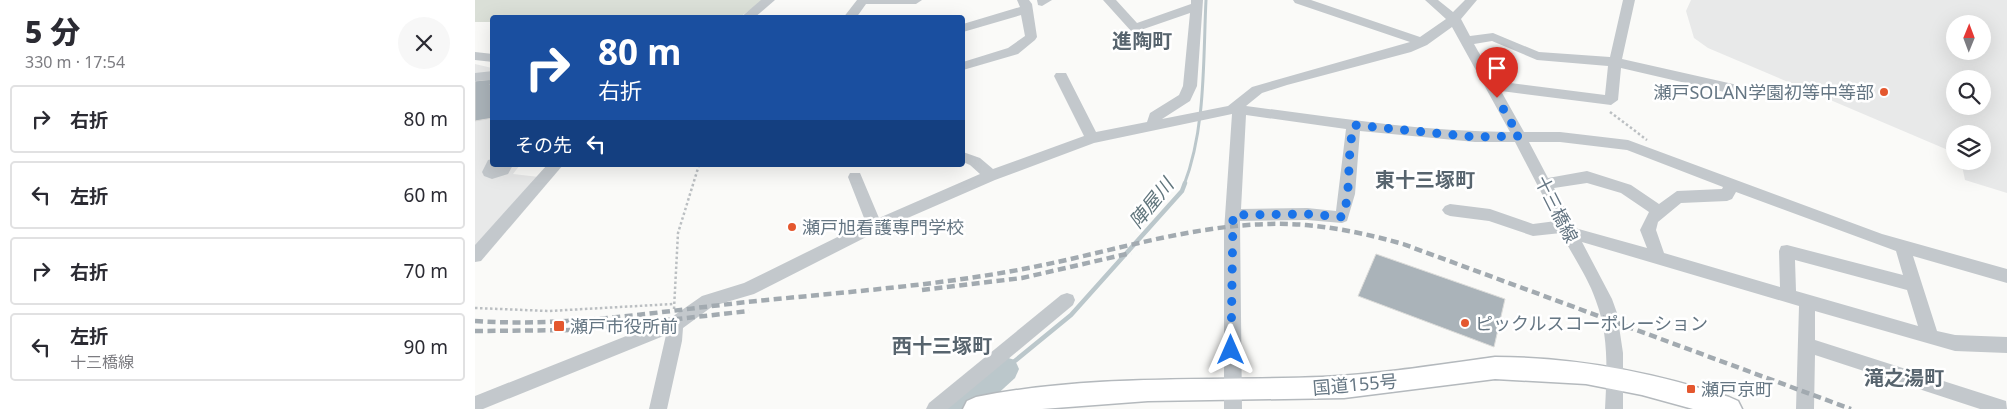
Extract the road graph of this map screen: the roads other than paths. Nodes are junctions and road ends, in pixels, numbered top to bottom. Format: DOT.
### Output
graph roads {
  1 [pos="769,0"];
  2 [pos="888,0"];
  3 [pos="916,0"];
  4 [pos="1109,0"];
  5 [pos="1299,0"];
  6 [pos="1431,0"];
  7 [pos="1471,0"];
  8 [pos="1629,0"];
  9 [pos="1197,3"];
  10 [pos="1025,4"];
  11 [pos="750,15"];
  12 [pos="851,15"];
  13 [pos="1455,20"];
  14 [pos="965,27"];
  15 [pos="1466,41"];
  16 [pos="1423,42"];
  17 [pos="1615,62"];
  18 [pos="965,65"];
  19 [pos="490,75"];
  20 [pos="1061,76"];
  21 [pos="475,77"];
  22 [pos="1490,85"];
  23 [pos="1733,89"];
  24 [pos="1236,109"];
  25 [pos="1354,125"];
  26 [pos="1154,126"];
  27 [pos="1519,136"];
  28 [pos="1092,138"];
  29 [pos="965,157"];
  30 [pos="492,167"];
  31 [pos="504,167"];
  32 [pos="553,167"];
  33 [pos="990,176"];
  34 [pos="855,177"];
  35 [pos="1544,184"];
  36 [pos="1731,185"];
  37 [pos="503,210"];
  38 [pos="1450,210"];
  39 [pos="1661,212"];
  40 [pos="1233,215"];
  41 [pos="875,226"];
  42 [pos="1567,229"];
  43 [pos="475,243"];
  44 [pos="1902,246"];
  45 [pos="475,256"];
  46 [pos="1658,258"];
  47 [pos="2007,276"];
  48 [pos="1914,286"];
  49 [pos="1788,297"];
  50 [pos="1067,300"];
  51 [pos="1807,303"];
  52 [pos="675,324"];
  53 [pos="1930,337"];
  54 [pos="2007,345"];
  55 [pos="1807,346"];
  56 [pos="1616,377"];
  57 [pos="1232,400"];
  58 [pos="475,404"];
  59 [pos="982,407"];
  60 [pos="658,409"];
  61 [pos="935,409"];
  62 [pos="1614,409"];
  63 [pos="1729,409"];
  64 [pos="1805,409"];
  65 [pos="2006,409"];
  1 -- 11 [label="street"];
  2 -- 3 [label="street"];
  2 -- 12 [label="street"];
  4 -- 9 [label="street"];
  5 -- 16 [label="street"];
  6 -- 13 [label="street"];
  7 -- 13 [label="street"];
  8 -- 17 [label="street"];
  9 -- 26 [label="street"];
  10 -- 14 [label="street"];
  10 -- 18 [label="street"];
  13 -- 15 [label="street, 十三橋線"];
  13 -- 16 [label="street"];
  15 -- 17 [label="street"];
  15 -- 22 [label="street, 十三橋線"];
  16 -- 24 [label="street"];
  17 -- 22 [label="street"];
  17 -- 23 [label="street"];
  19 -- 21 [label="street"];
  20 -- 28 [label="street"];
  22 -- 27 [label="street, 十三橋線"];
  24 -- 25 [label="street"];
  24 -- 26 [label="street"];
  24 -- 40 [label="street"];
  25 -- 27 [label="street"];
  25 -- 40 [label="street"];
  26 -- 28 [label="street"];
  27 -- 35 [label="street, 十三橋線"];
  27 -- 36 [label="street"];
  28 -- 33 [label="street"];
  29 -- 33 [label="street"];
  30 -- 31 [label="street"];
  32 -- 45 [label="street"];
  33 -- 41 [label="street"];
  34 -- 41 [label="street"];
  35 -- 39 [label="street"];
  35 -- 42 [label="street, 十三橋線"];
  36 -- 39 [label="street"];
  36 -- 44 [label="street"];
  37 -- 43 [label="street"];
  38 -- 42 [label="street"];
  39 -- 46 [label="street"];
  40 -- 57 [label="street"];
  41 -- 52 [label="street"];
  42 -- 46 [label="street"];
  42 -- 56 [label="street, 十三橋線"];
  44 -- 47 [label="street"];
  44 -- 48 [label="street"];
  46 -- 49 [label="street"];
  48 -- 49 [label="street"];
  48 -- 53 [label="street"];
  49 -- 51 [label="street"];
  50 -- 61 [label="street"];
  51 -- 53 [label="street"];
  51 -- 55 [label="street"];
  52 -- 58 [label="street"];
  52 -- 60 [label="street"];
  53 -- 54 [label="street"];
  55 -- 64 [label="street"];
  55 -- 65 [label="street"];
  56 -- 57 [label="highway, 国道155号"];
  56 -- 62 [label="street, 十三橋線"];
  56 -- 63 [label="highway, 国道155号"];
  57 -- 59 [label="highway, 国道155号"];
}
